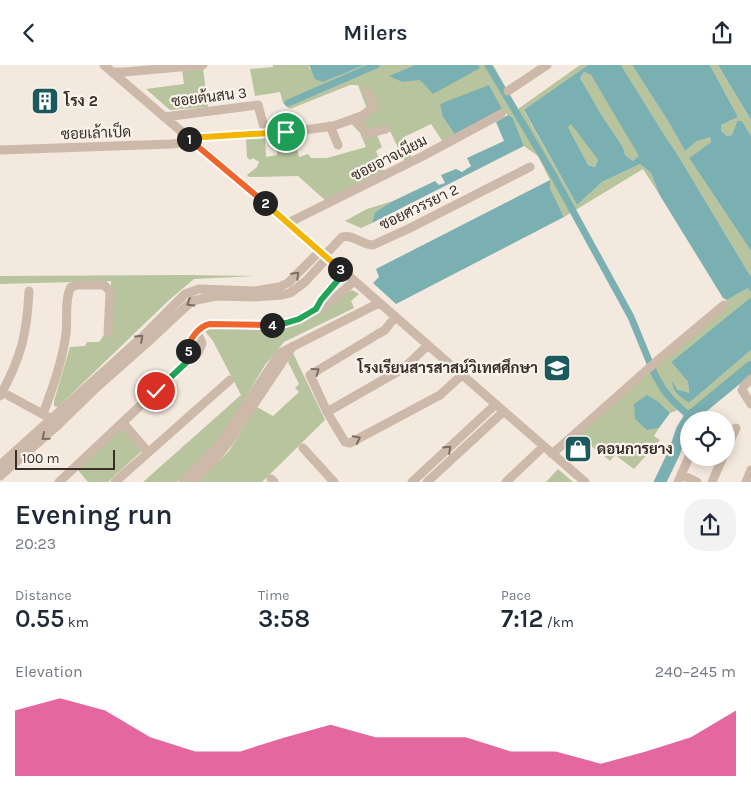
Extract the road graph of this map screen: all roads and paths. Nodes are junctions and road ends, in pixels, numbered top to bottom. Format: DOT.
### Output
graph roads {
  1 [pos="104,65"];
  2 [pos="203,65"];
  3 [pos="547,65"];
  4 [pos="112,72"];
  5 [pos="368,91"];
  6 [pos="508,91"];
  7 [pos="501,115"];
  8 [pos="164,117"];
  9 [pos="355,118"];
  10 [pos="330,126"];
  11 [pos="386,129"];
  12 [pos="266,133"];
  13 [pos="190,140"];
  14 [pos="338,145"];
  15 [pos="0,150"];
  16 [pos="530,167"];
  17 [pos="288,223"];
  18 [pos="324,255"];
  19 [pos="344,273"];
  20 [pos="354,281"];
  21 [pos="29,291"];
  22 [pos="380,303"];
  23 [pos="724,305"];
  24 [pos="316,309"];
  25 [pos="395,317"];
  26 [pos="108,333"];
  27 [pos="428,345"];
  28 [pos="462,375"];
  29 [pos="751,379"];
  30 [pos="230,380"];
  31 [pos="1,393"];
  32 [pos="496,404"];
  33 [pos="751,404"];
  34 [pos="504,411"];
  35 [pos="327,412"];
  36 [pos="43,413"];
  37 [pos="55,422"];
  38 [pos="123,423"];
  39 [pos="544,446"];
  40 [pos="303,448"];
  41 [pos="148,452"];
  42 [pos="552,453"];
  43 [pos="436,461"];
  44 [pos="208,462"];
  45 [pos="0,465"];
  46 [pos="685,466"];
  47 [pos="719,466"];
  48 [pos="442,468"];
  49 [pos="751,470"];
  50 [pos="0,476"];
  51 [pos="680,479"];
  52 [pos="59,482"];
  53 [pos="115,482"];
  54 [pos="183,482"];
  55 [pos="192,482"];
  56 [pos="334,482"];
  57 [pos="412,482"];
  58 [pos="427,482"];
  59 [pos="506,482"];
  60 [pos="585,482"];
  61 [pos="697,482"];
  62 [pos="712,482"];
  63 [pos="746,482"];
  1 -- 4 [label="street"];
  2 -- 4 [label="street"];
  3 -- 6 [label="street"];
  4 -- 8 [label="street"];
  5 -- 9 [label="street"];
  7 -- 17 [label="street, ซอยอาจเนียม"];
  8 -- 12 [label="street, ซอยต้นสน 3"];
  8 -- 13 [label="street"];
  9 -- 10 [label="street, ซอยเล้าเป็ด"];
  9 -- 11 [label="street"];
  10 -- 12 [label="street, ซอยเล้าเป็ด"];
  10 -- 14 [label="street"];
  12 -- 13 [label="street, ซอยเล้าเป็ด"];
  13 -- 15 [label="street, ซอยเล้าเป็ด"];
  13 -- 17 [label="street"];
  16 -- 18 [label="street, ซอยศวรรยา 2"];
  17 -- 18 [label="street"];
  18 -- 19 [label="street"];
  18 -- 37 [label="street"];
  19 -- 20 [label="street"];
  19 -- 24 [label="street"];
  20 -- 22 [label="street"];
  20 -- 24 [label="street"];
  21 -- 31 [label="street"];
  22 -- 25 [label="street"];
  22 -- 44 [label="street"];
  23 -- 42 [label="street"];
  24 -- 38 [label="street"];
  25 -- 27 [label="street"];
  35 -- 25 [label="street, one-way"];
  26 -- 36 [label="street"];
  27 -- 28 [label="street"];
  27 -- 35 [label="street"];
  28 -- 32 [label="street"];
  35 -- 28 [label="street, one-way"];
  29 -- 33 [label="street"];
  30 -- 41 [label="street"];
  31 -- 36 [label="street"];
  32 -- 34 [label="street"];
  43 -- 32 [label="street, one-way"];
  34 -- 39 [label="street"];
  34 -- 48 [label="street"];
  36 -- 37 [label="street"];
  37 -- 45 [label="street"];
  37 -- 50 [label="street, one-way"];
  38 -- 41 [label="street"];
  38 -- 52 [label="street"];
  39 -- 42 [label="street"];
  39 -- 59 [label="street"];
  40 -- 56 [label="street"];
  41 -- 53 [label="street"];
  42 -- 60 [label="street"];
  43 -- 48 [label="street"];
  43 -- 57 [label="street"];
  44 -- 54 [label="street"];
  44 -- 55 [label="street"];
  46 -- 51 [label="street"];
  47 -- 62 [label="street"];
  48 -- 58 [label="street"];
  49 -- 63 [label="street"];
  51 -- 61 [label="street"];
}
